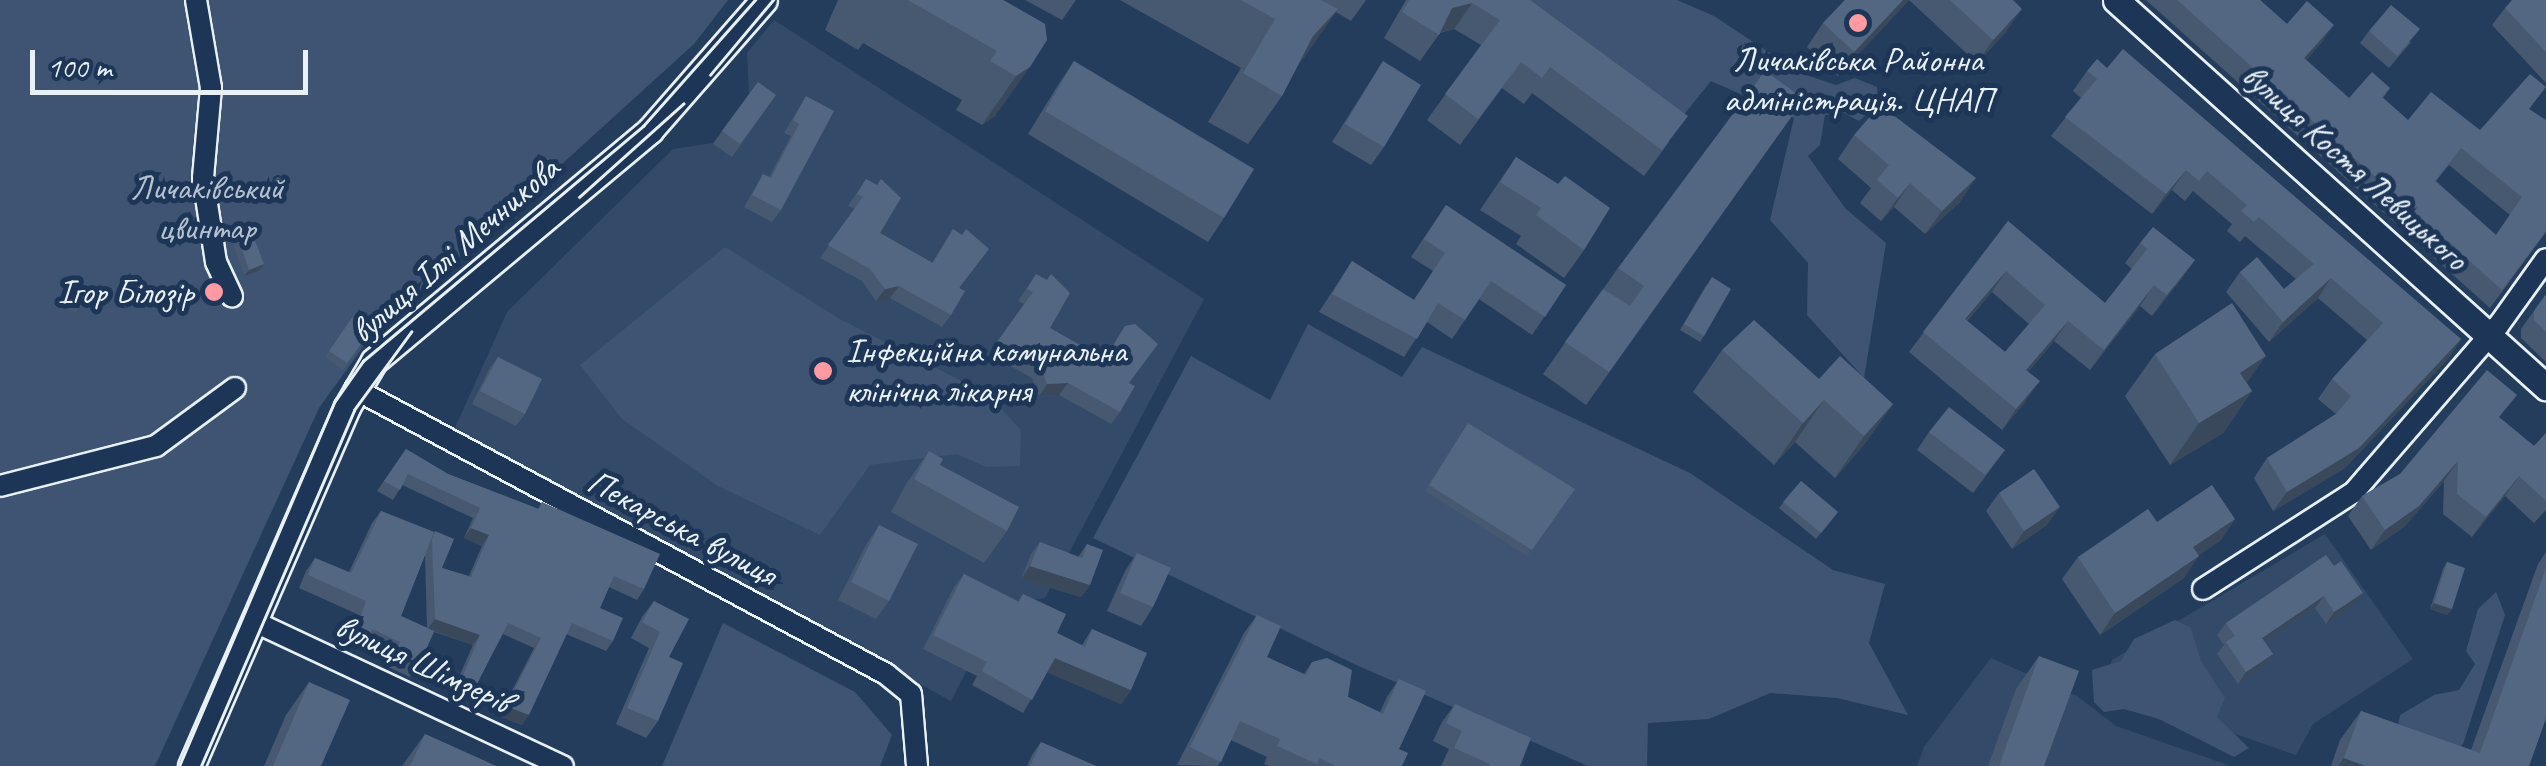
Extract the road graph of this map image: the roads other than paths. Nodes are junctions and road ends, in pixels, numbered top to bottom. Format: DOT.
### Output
graph roads {
  1 [pos="196,0"];
  2 [pos="764,0"];
  3 [pos="2116,0"];
  4 [pos="2546,259"];
  5 [pos="232,297"];
  6 [pos="2490,335"];
  7 [pos="2546,386"];
  8 [pos="235,388"];
  9 [pos="355,389"];
  10 [pos="0,486"];
  11 [pos="2202,589"];
  12 [pos="255,622"];
  13 [pos="191,766"];
  14 [pos="563,766"];
  15 [pos="918,766"];
  1 -- 5 [label="street"];
  2 -- 9 [label="main road, вулиця Іллі Мечникова"];
  3 -- 6 [label="main road, вулиця Костя Левицького"];
  4 -- 6 [label="street"];
  6 -- 7 [label="main road, вулиця Костя Левицького"];
  6 -- 11 [label="street"];
  8 -- 10 [label="street"];
  9 -- 12 [label="main road, вулиця Іллі Мечникова"];
  9 -- 15 [label="street, Пекарська вулиця"];
  12 -- 13 [label="main road, вулиця Іллі Мечникова"];
  12 -- 14 [label="street, вулиця Шімзерів"];
}
